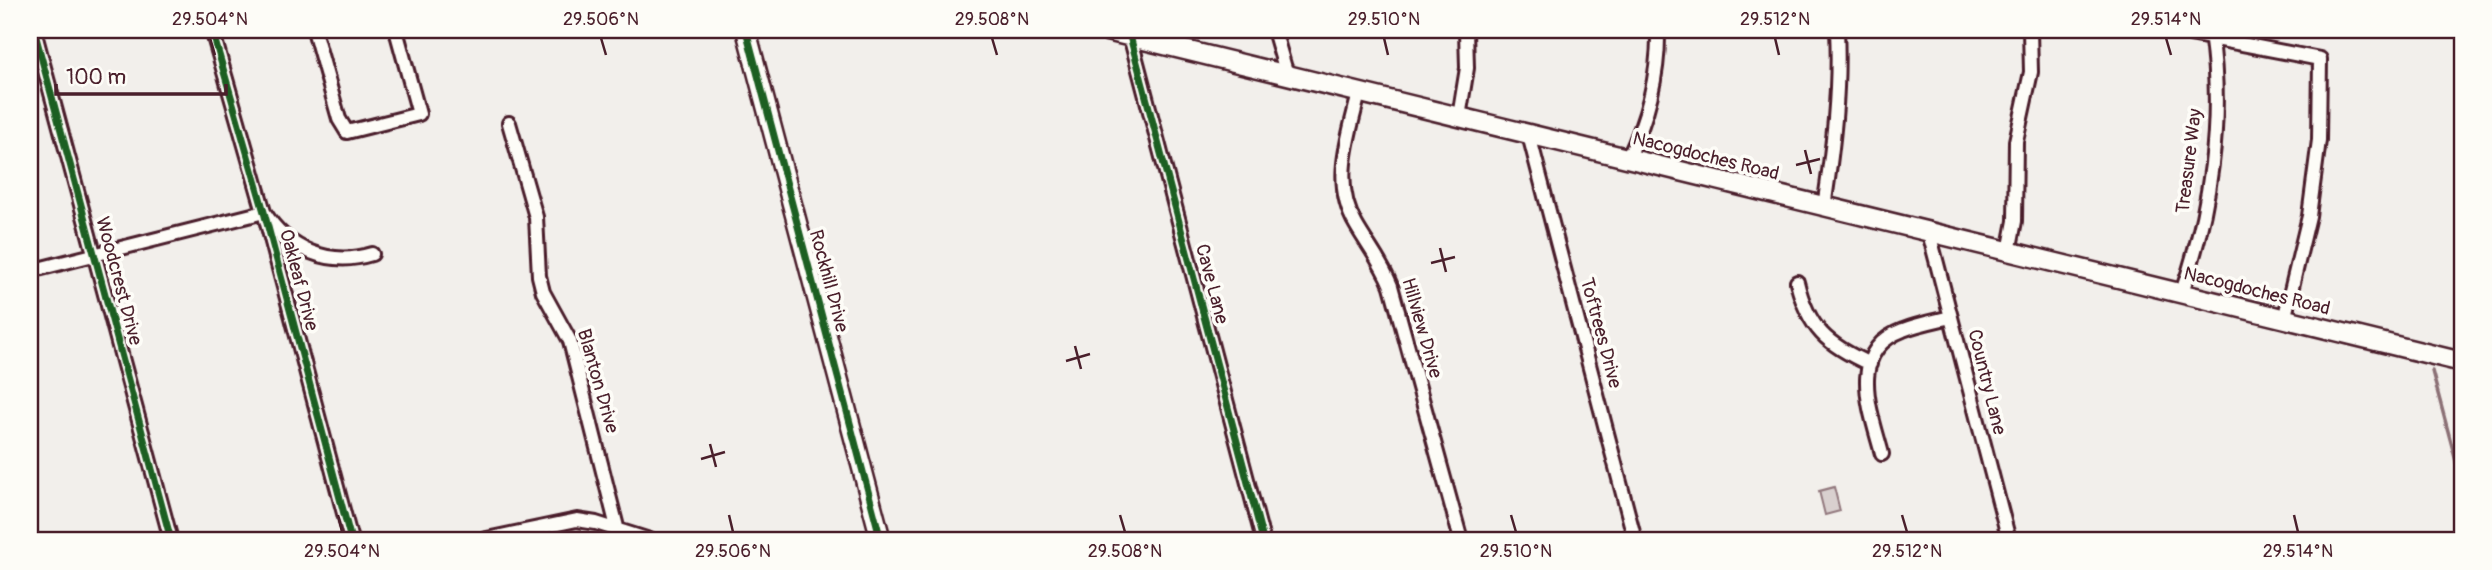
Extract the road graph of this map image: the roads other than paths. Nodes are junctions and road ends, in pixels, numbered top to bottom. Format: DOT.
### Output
graph roads {
  1 [pos="34,30"];
  2 [pos="212,30"];
  3 [pos="314,30"];
  4 [pos="396,30"];
  5 [pos="746,30"];
  6 [pos="1103,30"];
  7 [pos="1275,30"];
  8 [pos="1466,30"];
  9 [pos="1658,30"];
  10 [pos="1836,30"];
  11 [pos="2030,30"];
  12 [pos="2169,30"];
  13 [pos="2211,34"];
  14 [pos="1130,36"];
  15 [pos="1287,75"];
  16 [pos="1359,93"];
  17 [pos="1459,117"];
  18 [pos="509,123"];
  19 [pos="1530,135"];
  20 [pos="1628,159"];
  21 [pos="1824,207"];
  22 [pos="264,212"];
  23 [pos="1929,233"];
  24 [pos="2009,252"];
  25 [pos="95,254"];
  26 [pos="372,254"];
  27 [pos="30,271"];
  28 [pos="1797,282"];
  29 [pos="2182,295"];
  30 [pos="1951,317"];
  31 [pos="2284,320"];
  32 [pos="2462,362"];
  33 [pos="1870,363"];
  34 [pos="1882,454"];
  35 [pos="618,531"];
  36 [pos="523,535"];
  37 [pos="171,540"];
  38 [pos="351,540"];
  39 [pos="482,540"];
  40 [pos="650,540"];
  41 [pos="881,540"];
  42 [pos="1263,540"];
  43 [pos="1461,540"];
  44 [pos="1634,540"];
  45 [pos="2009,540"];
  1 -- 25 [label="street, Woodcrest Drive"];
  2 -- 22 [label="street, Oakleaf Drive"];
  3 -- 4 [label="street"];
  5 -- 41 [label="main road, Rockhill Drive"];
  6 -- 14 [label="main road, Nacogdoches Road"];
  7 -- 15 [label="street"];
  8 -- 17 [label="street"];
  9 -- 20 [label="street"];
  10 -- 21 [label="street"];
  11 -- 24 [label="street"];
  12 -- 13 [label="street"];
  13 -- 29 [label="street, Treasure Way"];
  13 -- 31 [label="street"];
  14 -- 15 [label="main road, Nacogdoches Road"];
  14 -- 42 [label="street, Cave Lane"];
  15 -- 16 [label="main road, Nacogdoches Road"];
  16 -- 17 [label="main road, Nacogdoches Road"];
  16 -- 43 [label="street, Hillview Drive"];
  17 -- 19 [label="main road, Nacogdoches Road"];
  18 -- 35 [label="street, Blanton Drive"];
  19 -- 20 [label="main road, Nacogdoches Road"];
  19 -- 44 [label="street, Toftrees Drive"];
  20 -- 21 [label="main road, Nacogdoches Road"];
  21 -- 23 [label="main road, Nacogdoches Road"];
  22 -- 25 [label="street"];
  22 -- 26 [label="street"];
  22 -- 38 [label="street, Oakleaf Drive"];
  23 -- 24 [label="main road, Nacogdoches Road"];
  23 -- 30 [label="street, Country Lane"];
  24 -- 29 [label="main road, Nacogdoches Road"];
  25 -- 27 [label="street"];
  25 -- 37 [label="street, Woodcrest Drive"];
  28 -- 33 [label="street"];
  29 -- 31 [label="main road, Nacogdoches Road"];
  30 -- 33 [label="street"];
  30 -- 45 [label="street, Country Lane"];
  31 -- 32 [label="main road, Nacogdoches Road"];
  33 -- 34 [label="street"];
  35 -- 36 [label="street"];
  35 -- 40 [label="street"];
  36 -- 39 [label="street"];
}
